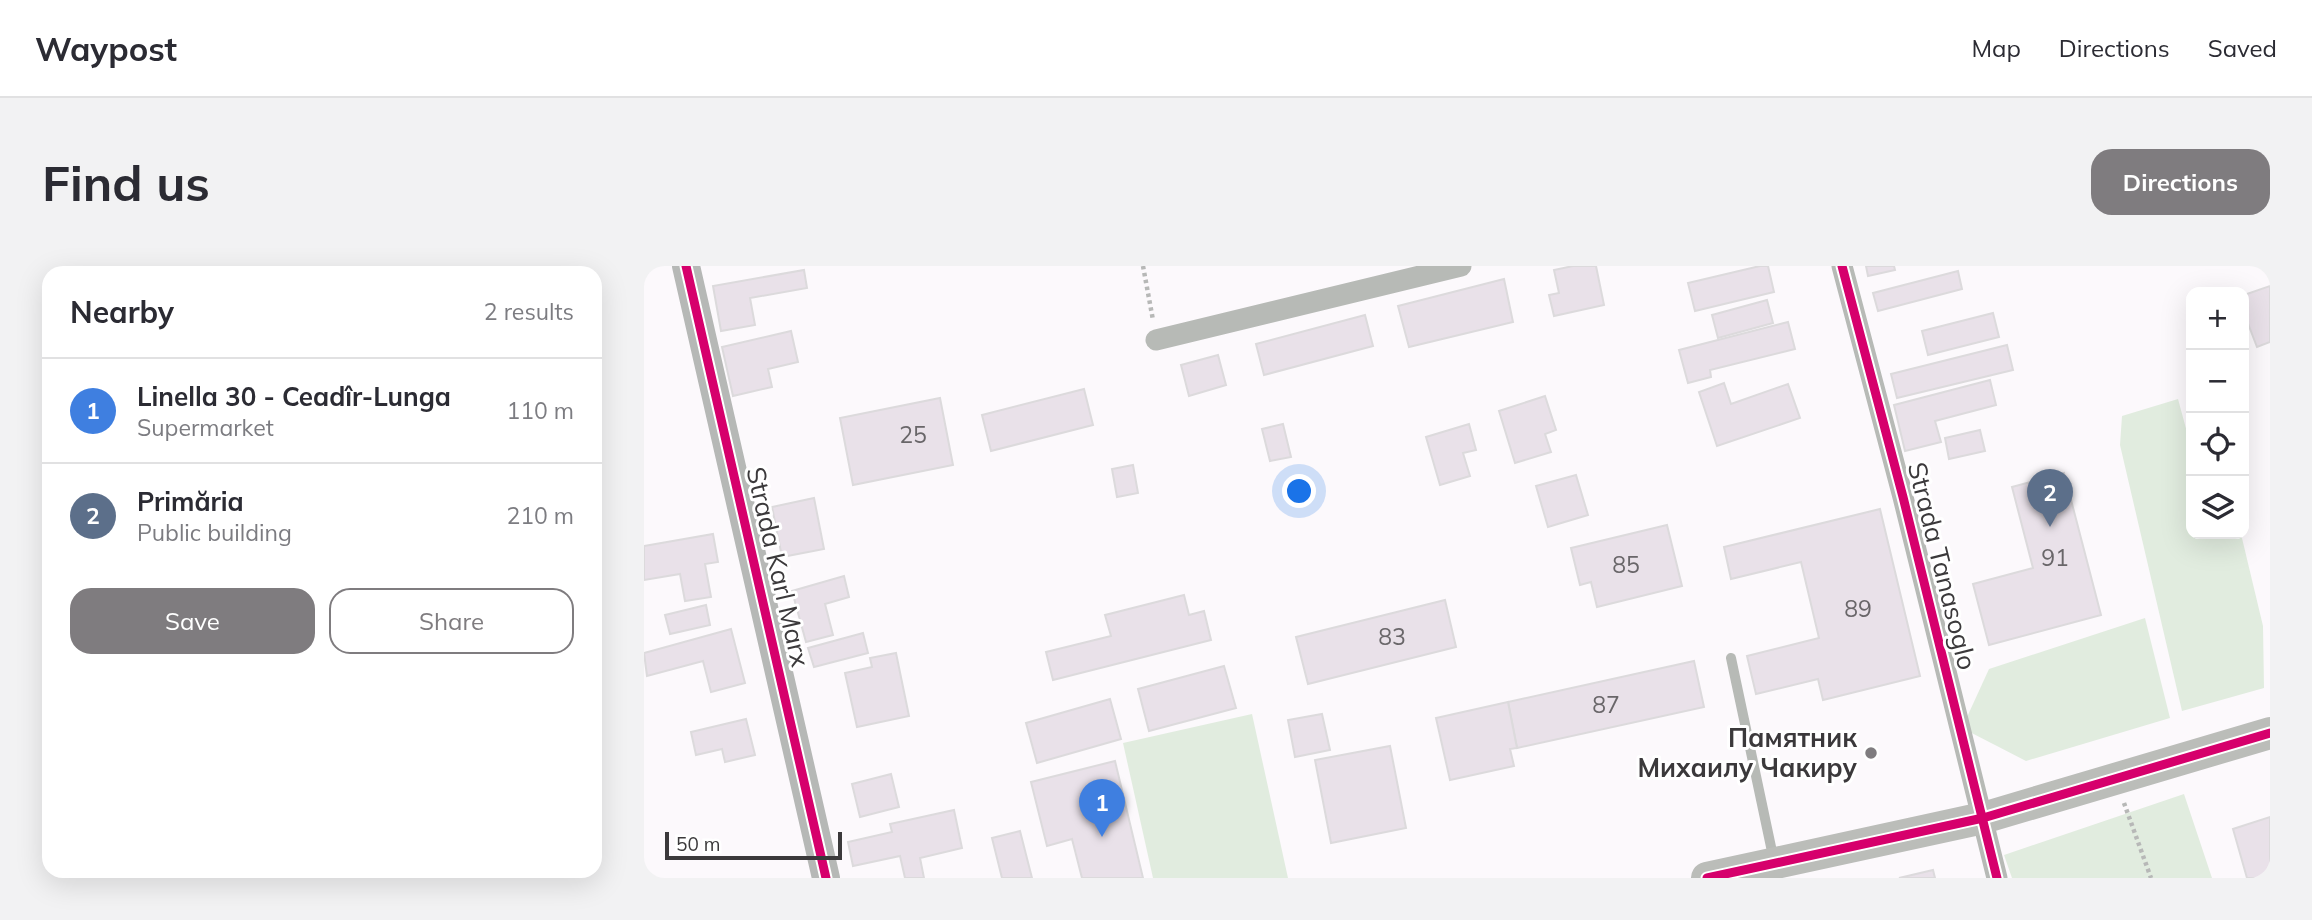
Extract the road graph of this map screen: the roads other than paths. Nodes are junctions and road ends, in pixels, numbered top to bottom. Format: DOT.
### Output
graph roads {
  1 [pos="686,266"];
  2 [pos="1461,266"];
  3 [pos="1842,266"];
  4 [pos="1156,340"];
  5 [pos="1731,659"];
  6 [pos="2270,733"];
  7 [pos="1983,818"];
  8 [pos="1774,863"];
  9 [pos="826,878"];
  10 [pos="1707,878"];
  11 [pos="1997,878"];
  1 -- 9 [label="street, Strada Karl Marx"];
  2 -- 4 [label="street"];
  3 -- 7 [label="street, Strada Tanasoglo"];
  5 -- 8 [label="lane"];
  6 -- 7 [label="main road"];
  7 -- 8 [label="main road"];
  7 -- 11 [label="street, Strada Tanasoglo"];
  8 -- 10 [label="main road"];
}
